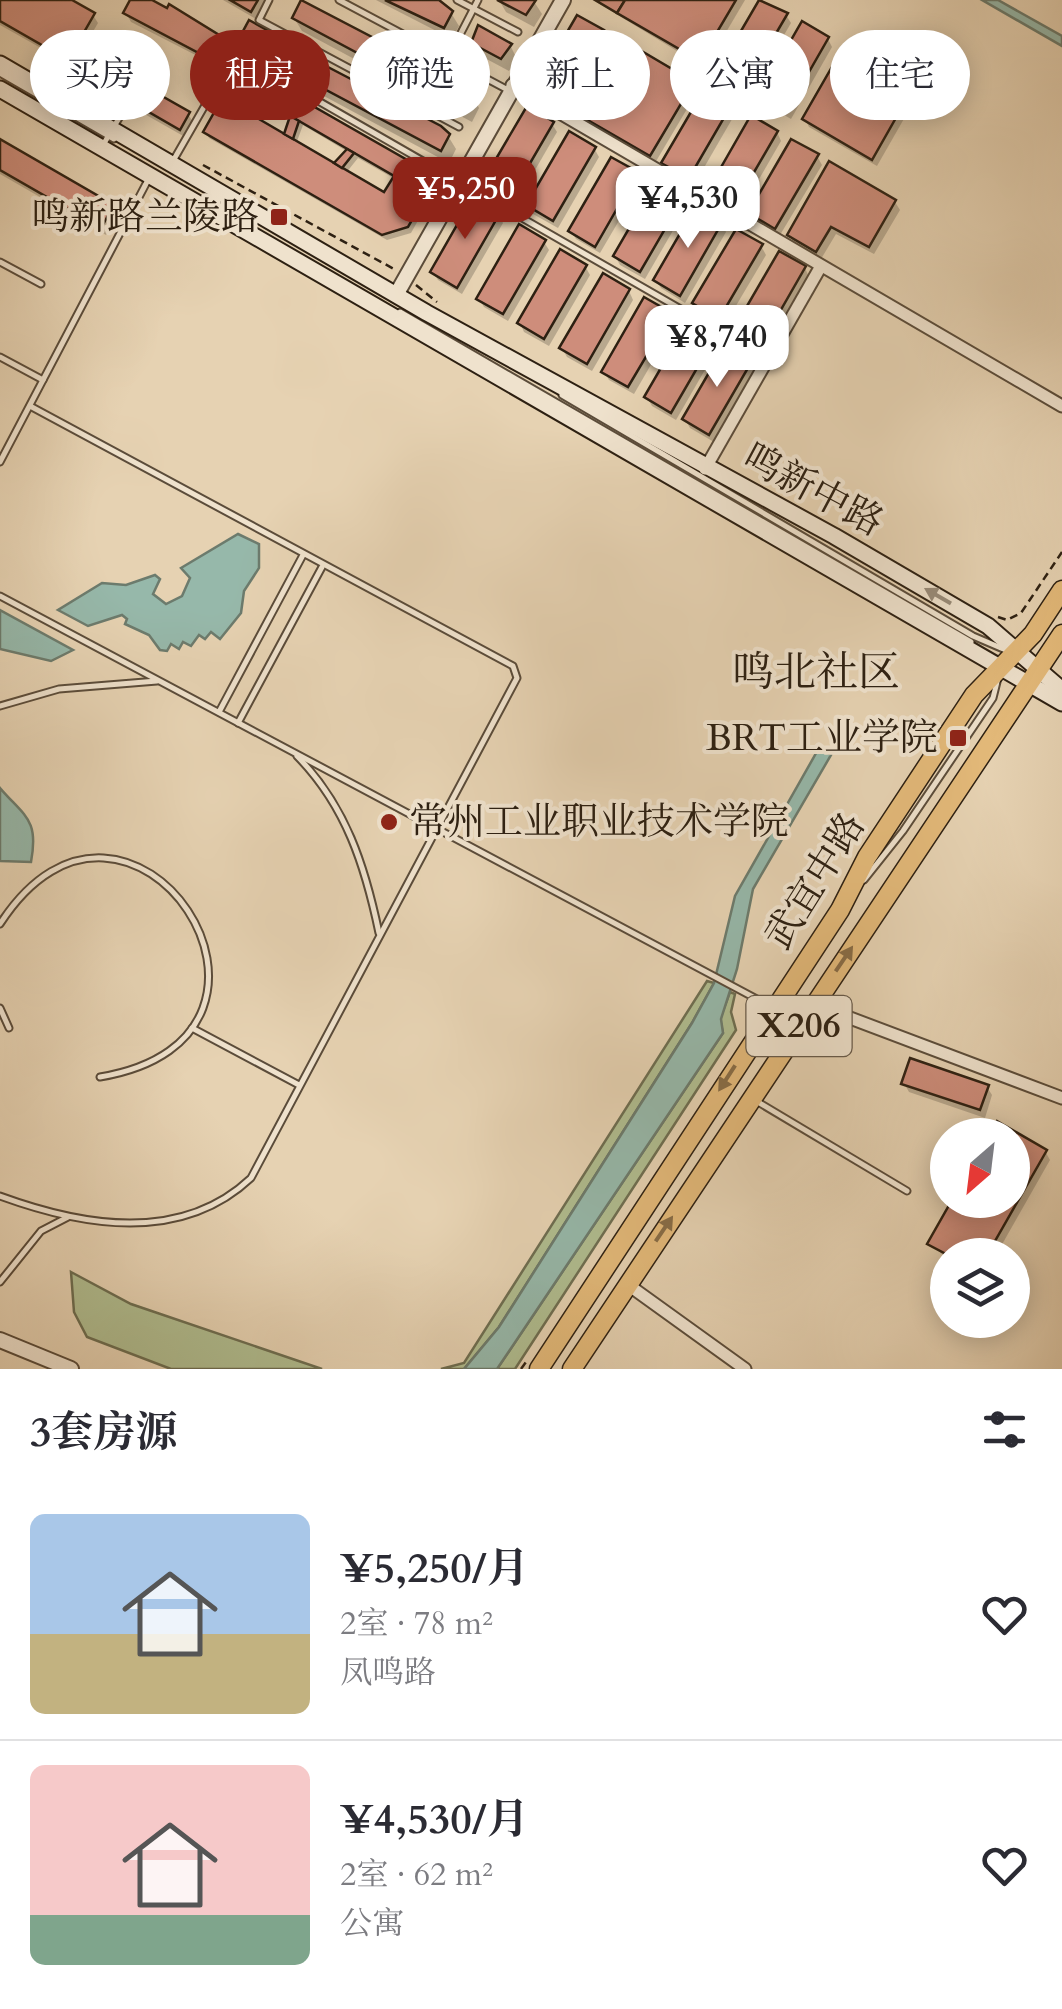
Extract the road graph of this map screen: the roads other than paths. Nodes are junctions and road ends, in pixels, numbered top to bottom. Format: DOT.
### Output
graph roads {
  1 [pos="270,0"];
  2 [pos="339,0"];
  3 [pos="456,0"];
  4 [pos="478,0"];
  5 [pos="562,0"];
  6 [pos="474,9"];
  7 [pos="395,30"];
  8 [pos="463,30"];
  9 [pos="514,30"];
  10 [pos="545,30"];
  11 [pos="0,64"];
  12 [pos="0,74"];
  13 [pos="0,86"];
  14 [pos="510,90"];
  15 [pos="118,120"];
  16 [pos="567,120"];
  17 [pos="460,126"];
  18 [pos="107,139"];
  19 [pos="174,159"];
  20 [pos="150,176"];
  21 [pos="460,180"];
  22 [pos="0,262"];
  23 [pos="821,266"];
  24 [pos="41,284"];
  25 [pos="396,295"];
  26 [pos="746,346"];
  27 [pos="0,356"];
  28 [pos="44,380"];
  29 [pos="30,406"];
  30 [pos="1062,406"];
  31 [pos="0,462"];
  32 [pos="705,469"];
  33 [pos="303,555"];
  34 [pos="322,566"];
  35 [pos="1062,590"];
  36 [pos="0,596"];
  37 [pos="1062,634"];
  38 [pos="1016,654"];
  39 [pos="1001,669"];
  40 [pos="1033,678"];
  41 [pos="160,681"];
  42 [pos="1062,690"];
  43 [pos="1062,703"];
  44 [pos="0,706"];
  45 [pos="219,712"];
  46 [pos="238,722"];
  47 [pos="292,751"];
  48 [pos="437,828"];
  49 [pos="0,924"];
  50 [pos="380,936"];
  51 [pos="813,1004"];
  52 [pos="0,1008"];
  53 [pos="773,1008"];
  54 [pos="9,1028"];
  55 [pos="192,1028"];
  56 [pos="100,1077"];
  57 [pos="300,1085"];
  58 [pos="751,1098"];
  59 [pos="1062,1098"];
  60 [pos="907,1191"];
  61 [pos="0,1196"];
  62 [pos="68,1216"];
  63 [pos="0,1282"];
  64 [pos="627,1284"];
  65 [pos="0,1340"];
  66 [pos="535,1361"];
  67 [pos="71,1369"];
  68 [pos="572,1369"];
  69 [pos="745,1369"];
  1 -- 17 [label="lane"];
  2 -- 7 [label="lane"];
  3 -- 6 [label="lane"];
  4 -- 6 [label="lane"];
  5 -- 10 [label="street"];
  6 -- 8 [label="lane"];
  6 -- 9 [label="lane"];
  11 -- 18 [label="main road, 鸣新中路"];
  12 -- 18 [label="lane"];
  13 -- 18 [label="main road, 鸣新中路"];
  14 -- 21 [label="street"];
  15 -- 18 [label="lane"];
  16 -- 23 [label="street"];
  18 -- 19 [label="main road, 鸣新中路"];
  18 -- 20 [label="main road, 鸣新中路"];
  18 -- 38 [label="lane"];
  18 -- 39 [label="lane"];
  19 -- 21 [label="lane"];
  19 -- 25 [label="main road, 鸣新中路"];
  20 -- 28 [label="lane"];
  20 -- 39 [label="main road, 鸣新中路"];
  21 -- 25 [label="street"];
  21 -- 26 [label="lane"];
  22 -- 24 [label="lane"];
  23 -- 30 [label="street"];
  23 -- 32 [label="street"];
  25 -- 32 [label="main road, 鸣新中路"];
  27 -- 28 [label="lane"];
  28 -- 29 [label="lane"];
  29 -- 31 [label="lane"];
  29 -- 33 [label="lane"];
  38 -- 32 [label="main road, 鸣新中路, one-way"];
  33 -- 34 [label="lane"];
  33 -- 45 [label="lane"];
  34 -- 46 [label="lane"];
  34 -- 48 [label="lane"];
  35 -- 38 [label="main road, 武宜中路 / X206"];
  36 -- 41 [label="lane"];
  37 -- 40 [label="main road, 武宜中路 / X206"];
  38 -- 39 [label="main road, 武宜中路 / X206"];
  38 -- 40 [label="main road, 鸣新中路"];
  39 -- 40 [label="main road, 鸣新中路"];
  39 -- 53 [label="main road, 武宜中路 / X206"];
  40 -- 42 [label="main road, 鸣新中路"];
  40 -- 43 [label="main road, 鸣新中路"];
  51 -- 40 [label="main road, 武宜中路 / X206, one-way"];
  41 -- 44 [label="lane"];
  41 -- 45 [label="lane"];
  45 -- 46 [label="lane"];
  46 -- 47 [label="lane"];
  47 -- 48 [label="lane"];
  47 -- 50 [label="lane"];
  48 -- 50 [label="lane"];
  48 -- 53 [label="lane"];
  49 -- 55 [label="lane"];
  50 -- 57 [label="lane"];
  51 -- 58 [label="main road, 武宜中路 / X206"];
  51 -- 59 [label="street"];
  52 -- 54 [label="lane"];
  53 -- 66 [label="main road, 武宜中路 / X206, one-way"];
  55 -- 56 [label="lane"];
  55 -- 57 [label="lane"];
  57 -- 62 [label="lane"];
  58 -- 60 [label="lane"];
  64 -- 58 [label="main road, 武宜中路 / X206, one-way"];
  61 -- 62 [label="lane"];
  62 -- 63 [label="lane"];
  64 -- 68 [label="main road, 武宜中路 / X206"];
  64 -- 69 [label="street"];
  65 -- 67 [label="street"];
}
